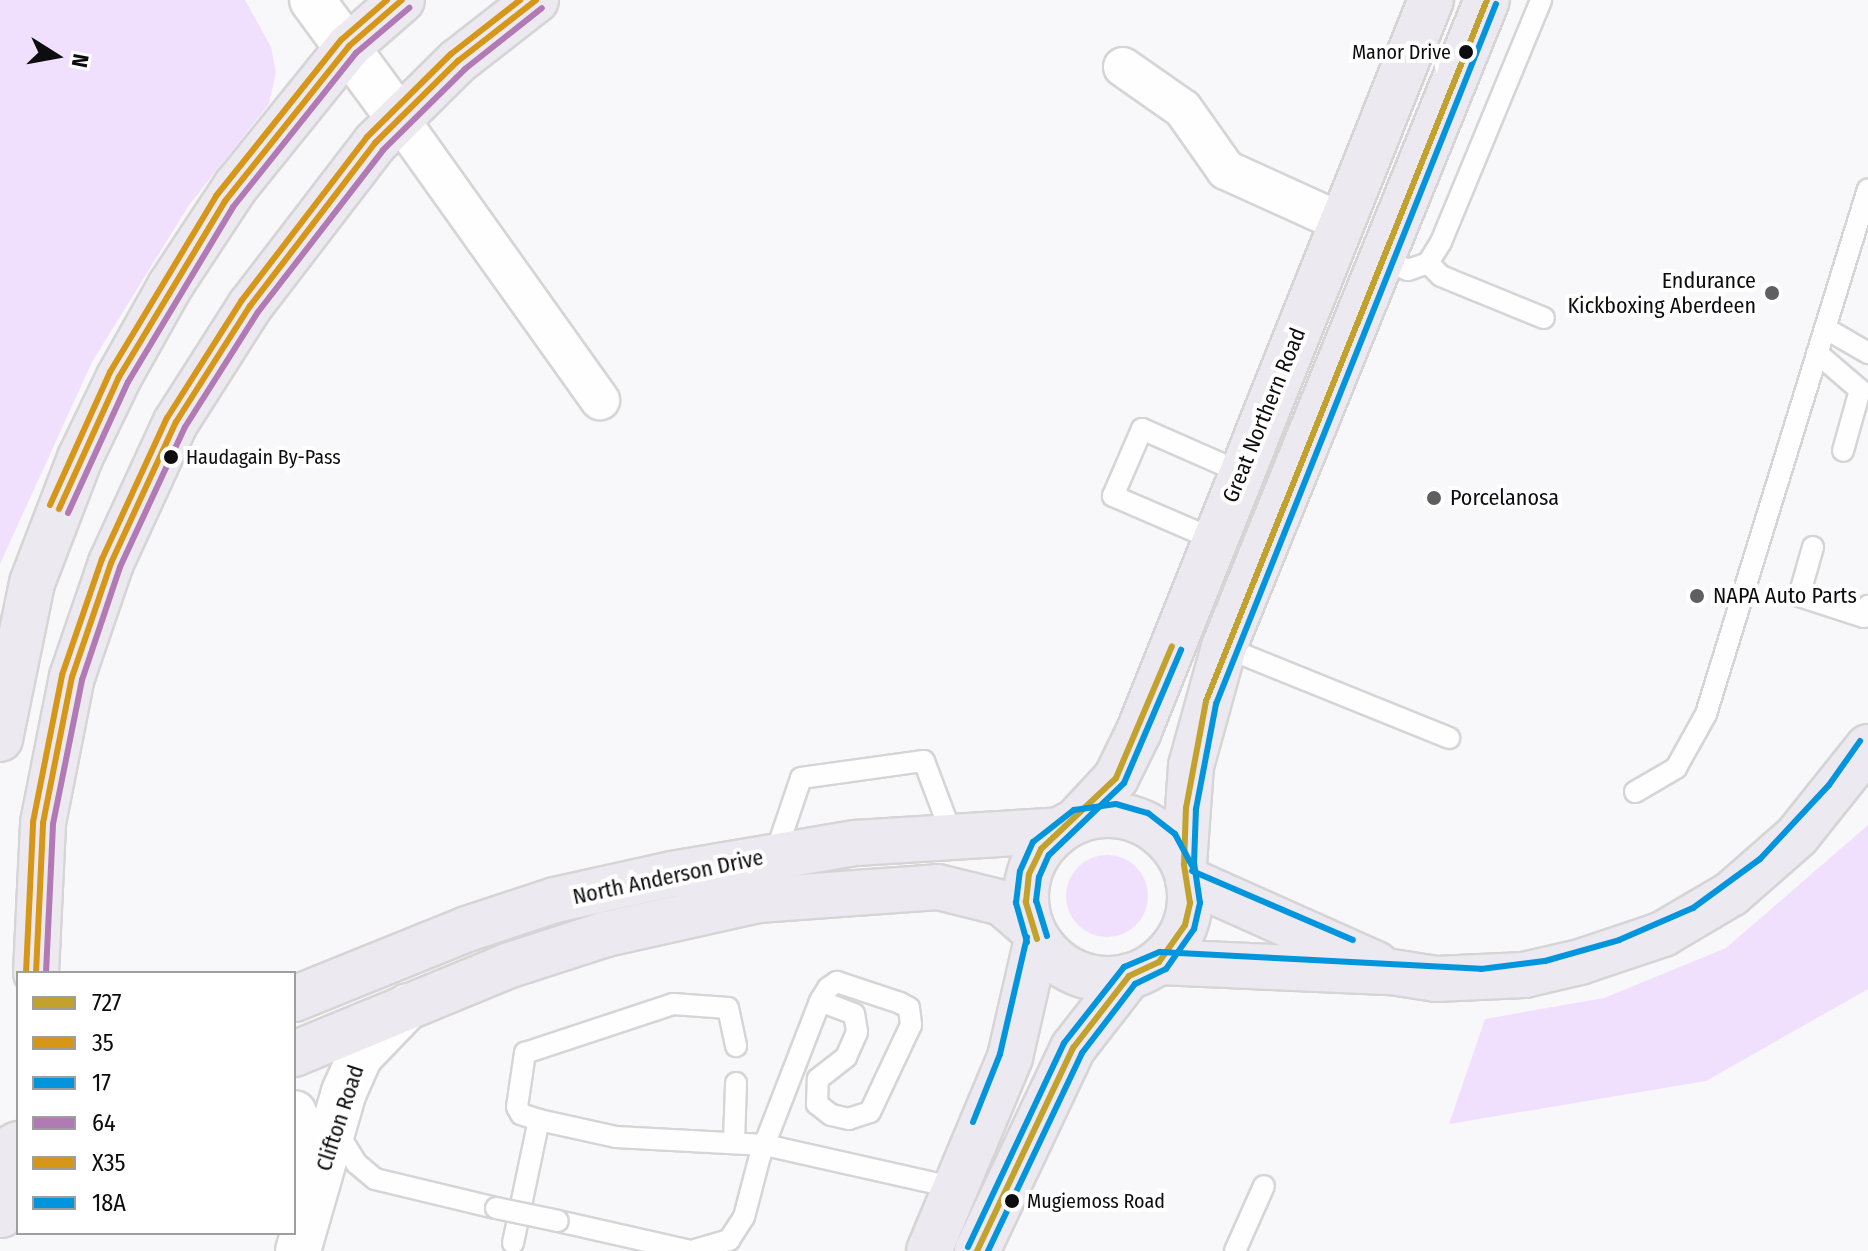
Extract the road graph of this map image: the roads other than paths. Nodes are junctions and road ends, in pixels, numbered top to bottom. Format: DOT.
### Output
graph roads {
  1 [pos="312,0"];
  2 [pos="402,0"];
  3 [pos="536,0"];
  4 [pos="1431,0"];
  5 [pos="1487,0"];
  6 [pos="1541,0"];
  7 [pos="349,46"];
  8 [pos="1123,67"];
  9 [pos="398,117"];
  10 [pos="1868,189"];
  11 [pos="1343,223"];
  12 [pos="1381,259"];
  13 [pos="1428,263"];
  14 [pos="1544,318"];
  15 [pos="1825,328"];
  16 [pos="1817,353"];
  17 [pos="1868,353"];
  18 [pos="600,400"];
  19 [pos="1843,451"];
  20 [pos="1240,472"];
  21 [pos="1213,539"];
  22 [pos="1813,547"];
  23 [pos="1868,606"];
  24 [pos="1224,647"];
  25 [pos="1449,738"];
  26 [pos="0,739"];
  27 [pos="1868,747"];
  28 [pos="1635,792"];
  29 [pos="1069,825"];
  30 [pos="951,833"];
  31 [pos="775,855"];
  32 [pos="1186,872"];
  33 [pos="38,883"];
  34 [pos="1035,934"];
  35 [pos="1144,969"];
  36 [pos="36,971"];
  37 [pos="61,971"];
  38 [pos="1392,972"];
  39 [pos="296,998"];
  40 [pos="820,1001"];
  41 [pos="413,1002"];
  42 [pos="736,1046"];
  43 [pos="296,1053"];
  44 [pos="736,1083"];
  45 [pos="296,1119"];
  46 [pos="539,1120"];
  47 [pos="335,1129"];
  48 [pos="734,1141"];
  49 [pos="765,1145"];
  50 [pos="1264,1186"];
  51 [pos="16,1188"];
  52 [pos="956,1188"];
  53 [pos="310,1207"];
  54 [pos="0,1215"];
  55 [pos="513,1243"];
  56 [pos="298,1251"];
  57 [pos="929,1251"];
  58 [pos="977,1251"];
  59 [pos="1235,1251"];
  1 -- 7 [label="street"];
  2 -- 7 [label="main road"];
  3 -- 9 [label="main road"];
  4 -- 11 [label="main road, Great Northern Road"];
  5 -- 12 [label="main road"];
  6 -- 13 [label="lane"];
  7 -- 9 [label="street"];
  7 -- 26 [label="main road"];
  8 -- 11 [label="street"];
  9 -- 18 [label="street"];
  9 -- 33 [label="main road"];
  10 -- 15 [label="lane"];
  11 -- 20 [label="main road, Great Northern Road"];
  12 -- 13 [label="lane"];
  12 -- 24 [label="main road"];
  13 -- 14 [label="lane"];
  15 -- 16 [label="lane"];
  15 -- 17 [label="lane"];
  16 -- 19 [label="lane"];
  16 -- 28 [label="lane"];
  20 -- 21 [label="main road, Great Northern Road"];
  20 -- 21 [label="lane"];
  21 -- 29 [label="main road, Great Northern Road"];
  22 -- 23 [label="lane"];
  24 -- 25 [label="lane"];
  24 -- 32 [label="main road"];
  27 -- 38 [label="main road"];
  29 -- 30 [label="main road, North Anderson Drive"];
  29 -- 32 [label="main road"];
  29 -- 34 [label="main road"];
  30 -- 31 [label="main road, North Anderson Drive"];
  30 -- 31 [label="lane"];
  31 -- 39 [label="main road, North Anderson Drive"];
  32 -- 35 [label="main road"];
  32 -- 38 [label="main road"];
  33 -- 36 [label="main road"];
  33 -- 37 [label="main road"];
  34 -- 35 [label="main road"];
  34 -- 41 [label="main road, North Anderson Drive"];
  34 -- 52 [label="main road"];
  35 -- 38 [label="main road"];
  35 -- 58 [label="main road"];
  40 -- 40 [label="lane"];
  40 -- 49 [label="lane"];
  41 -- 43 [label="main road, North Anderson Drive"];
  41 -- 47 [label="street, Clifton Road"];
  42 -- 46 [label="lane"];
  44 -- 48 [label="lane"];
  45 -- 53 [label="street, Clifton Road"];
  46 -- 48 [label="lane"];
  46 -- 55 [label="lane"];
  47 -- 49 [label="lane, bridge"];
  47 -- 53 [label="street, Clifton Road"];
  48 -- 49 [label="lane"];
  49 -- 52 [label="lane"];
  50 -- 59 [label="lane"];
  51 -- 54 [label="main road"];
  52 -- 57 [label="main road"];
  53 -- 56 [label="street, Clifton Road"];
}
